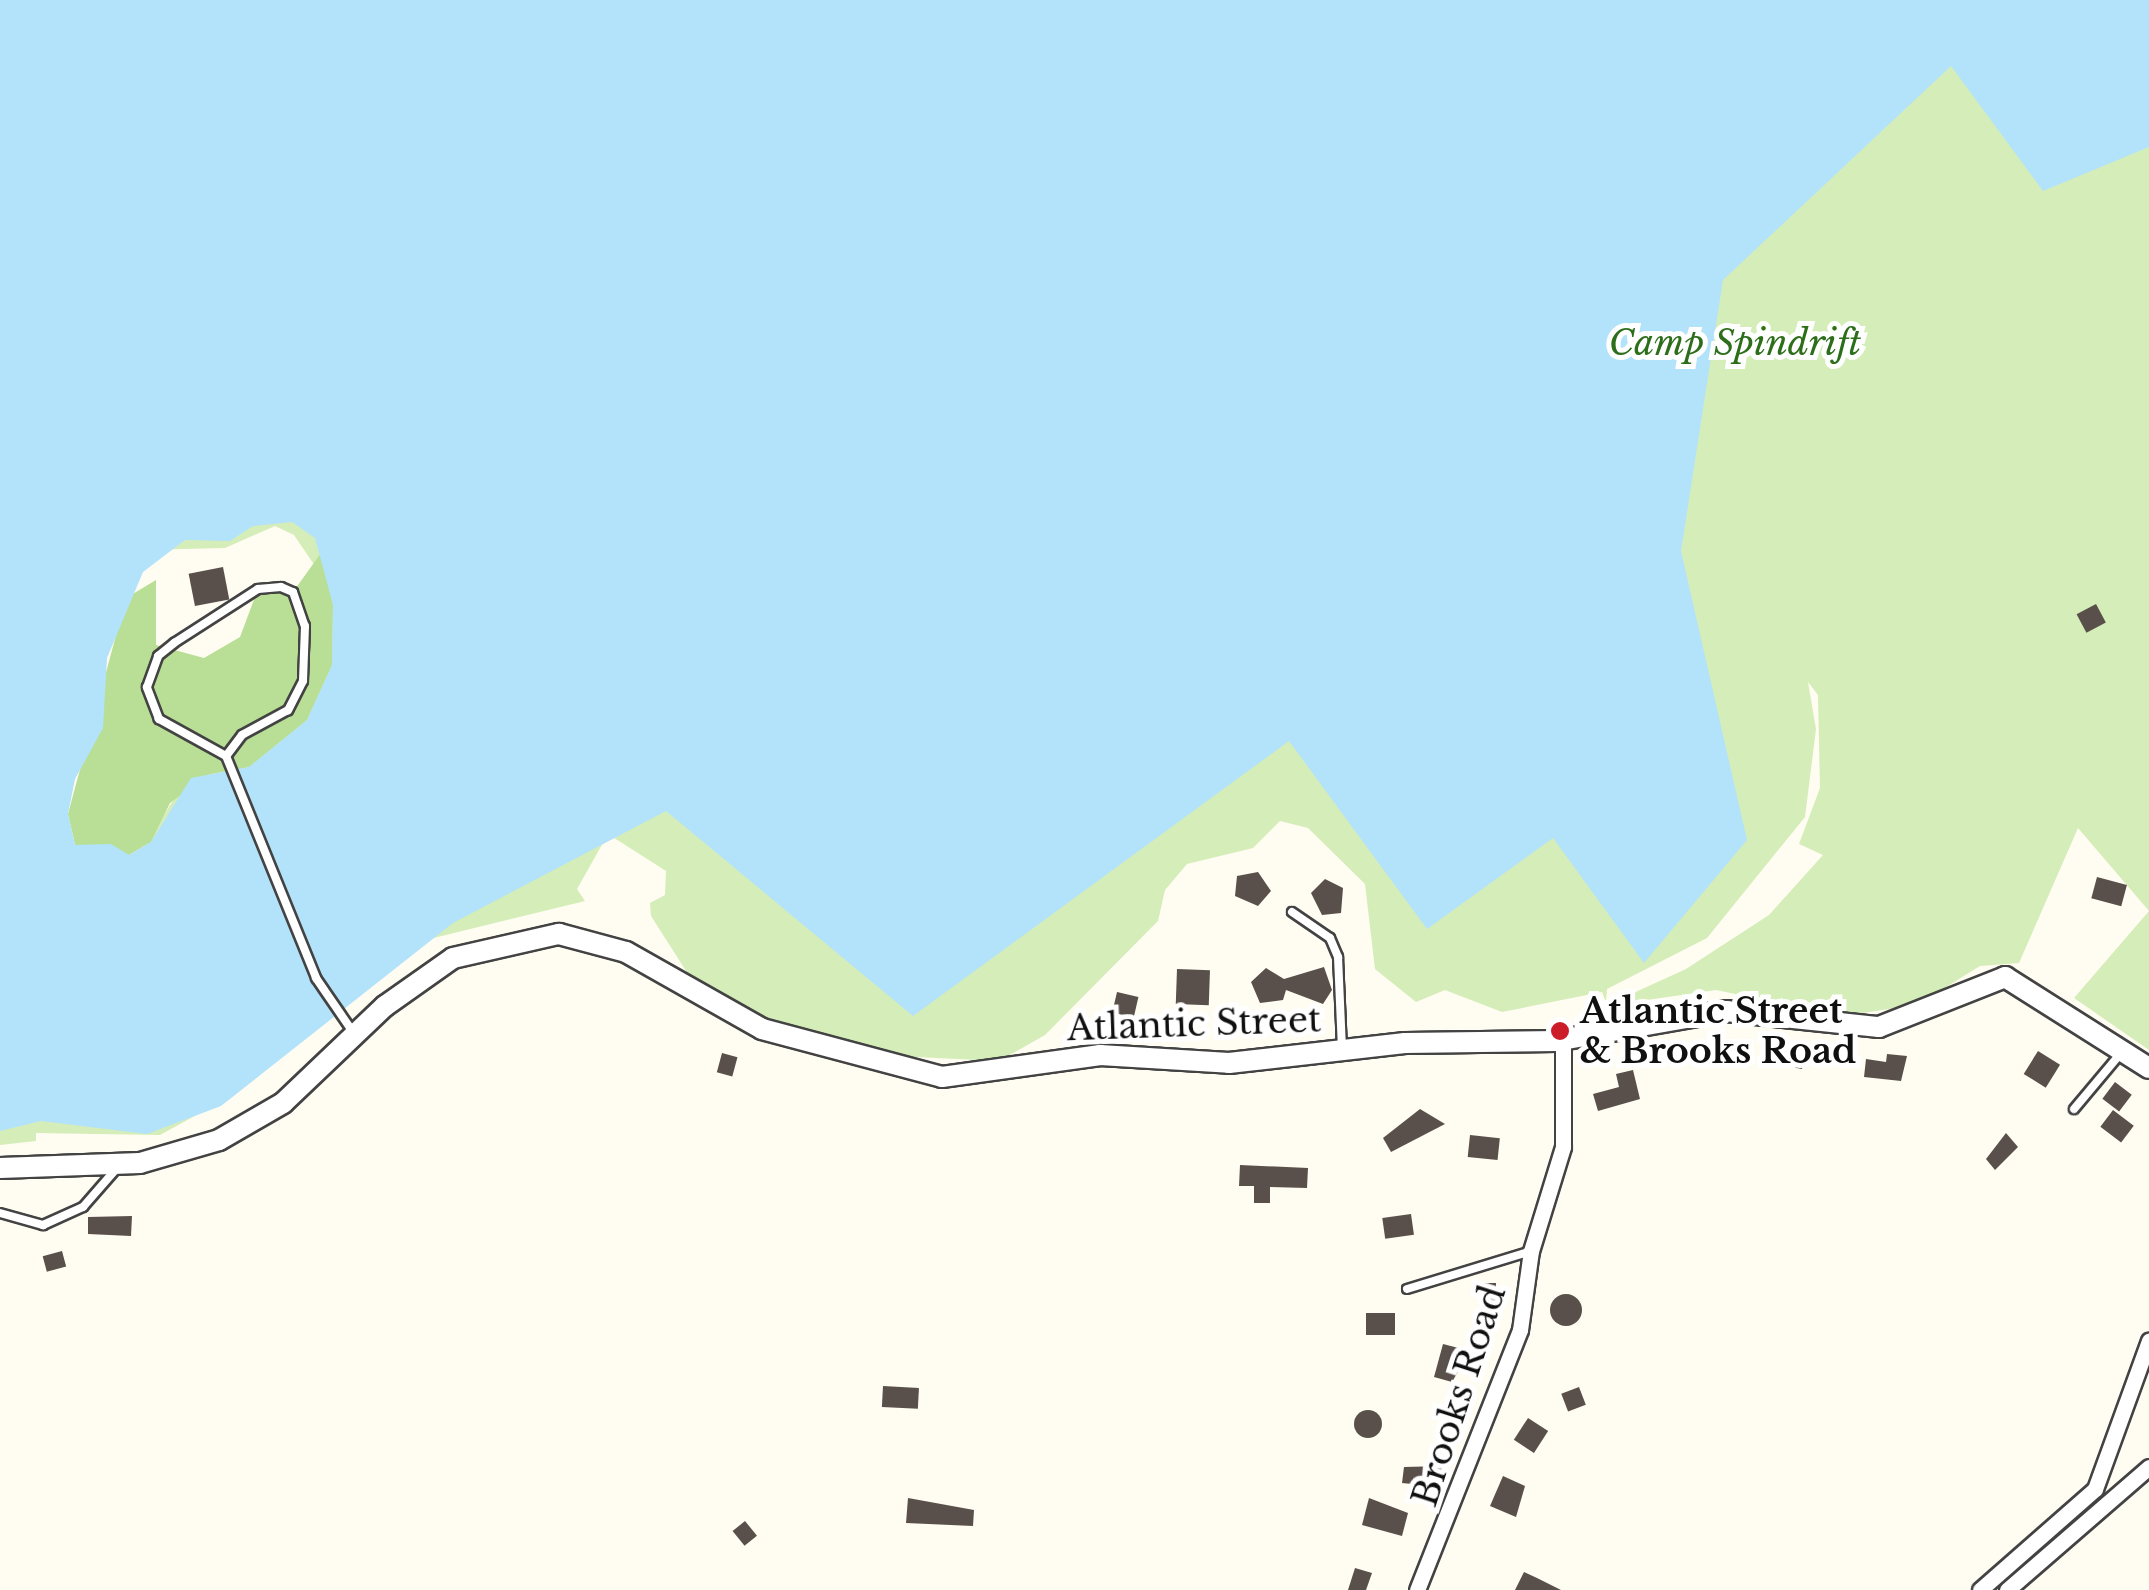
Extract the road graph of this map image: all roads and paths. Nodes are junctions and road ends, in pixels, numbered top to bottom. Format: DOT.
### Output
graph roads {
  1 [pos="226,756"];
  2 [pos="1292,912"];
  3 [pos="356,1035"];
  4 [pos="1563,1040"];
  5 [pos="1342,1052"];
  6 [pos="2121,1052"];
  7 [pos="2149,1068"];
  8 [pos="2074,1109"];
  9 [pos="120,1164"];
  10 [pos="0,1168"];
  11 [pos="0,1213"];
  12 [pos="1531,1251"];
  13 [pos="1407,1289"];
  14 [pos="2149,1341"];
  15 [pos="2149,1466"];
  16 [pos="1417,1590"];
  17 [pos="1980,1590"];
  18 [pos="2007,1590"];
  1 -- 1 [label="lane"];
  1 -- 3 [label="lane"];
  2 -- 5 [label="lane"];
  3 -- 5 [label="street, Atlantic Street"];
  3 -- 9 [label="street, Atlantic Street"];
  4 -- 5 [label="street, Atlantic Street"];
  4 -- 6 [label="street, Atlantic Street"];
  4 -- 12 [label="street, Brooks Road"];
  6 -- 7 [label="street, Atlantic Street"];
  6 -- 8 [label="lane"];
  9 -- 10 [label="street, Atlantic Street"];
  9 -- 11 [label="lane"];
  12 -- 13 [label="lane"];
  12 -- 16 [label="street, Brooks Road"];
  14 -- 17 [label="street"];
  15 -- 18 [label="street"];
}
